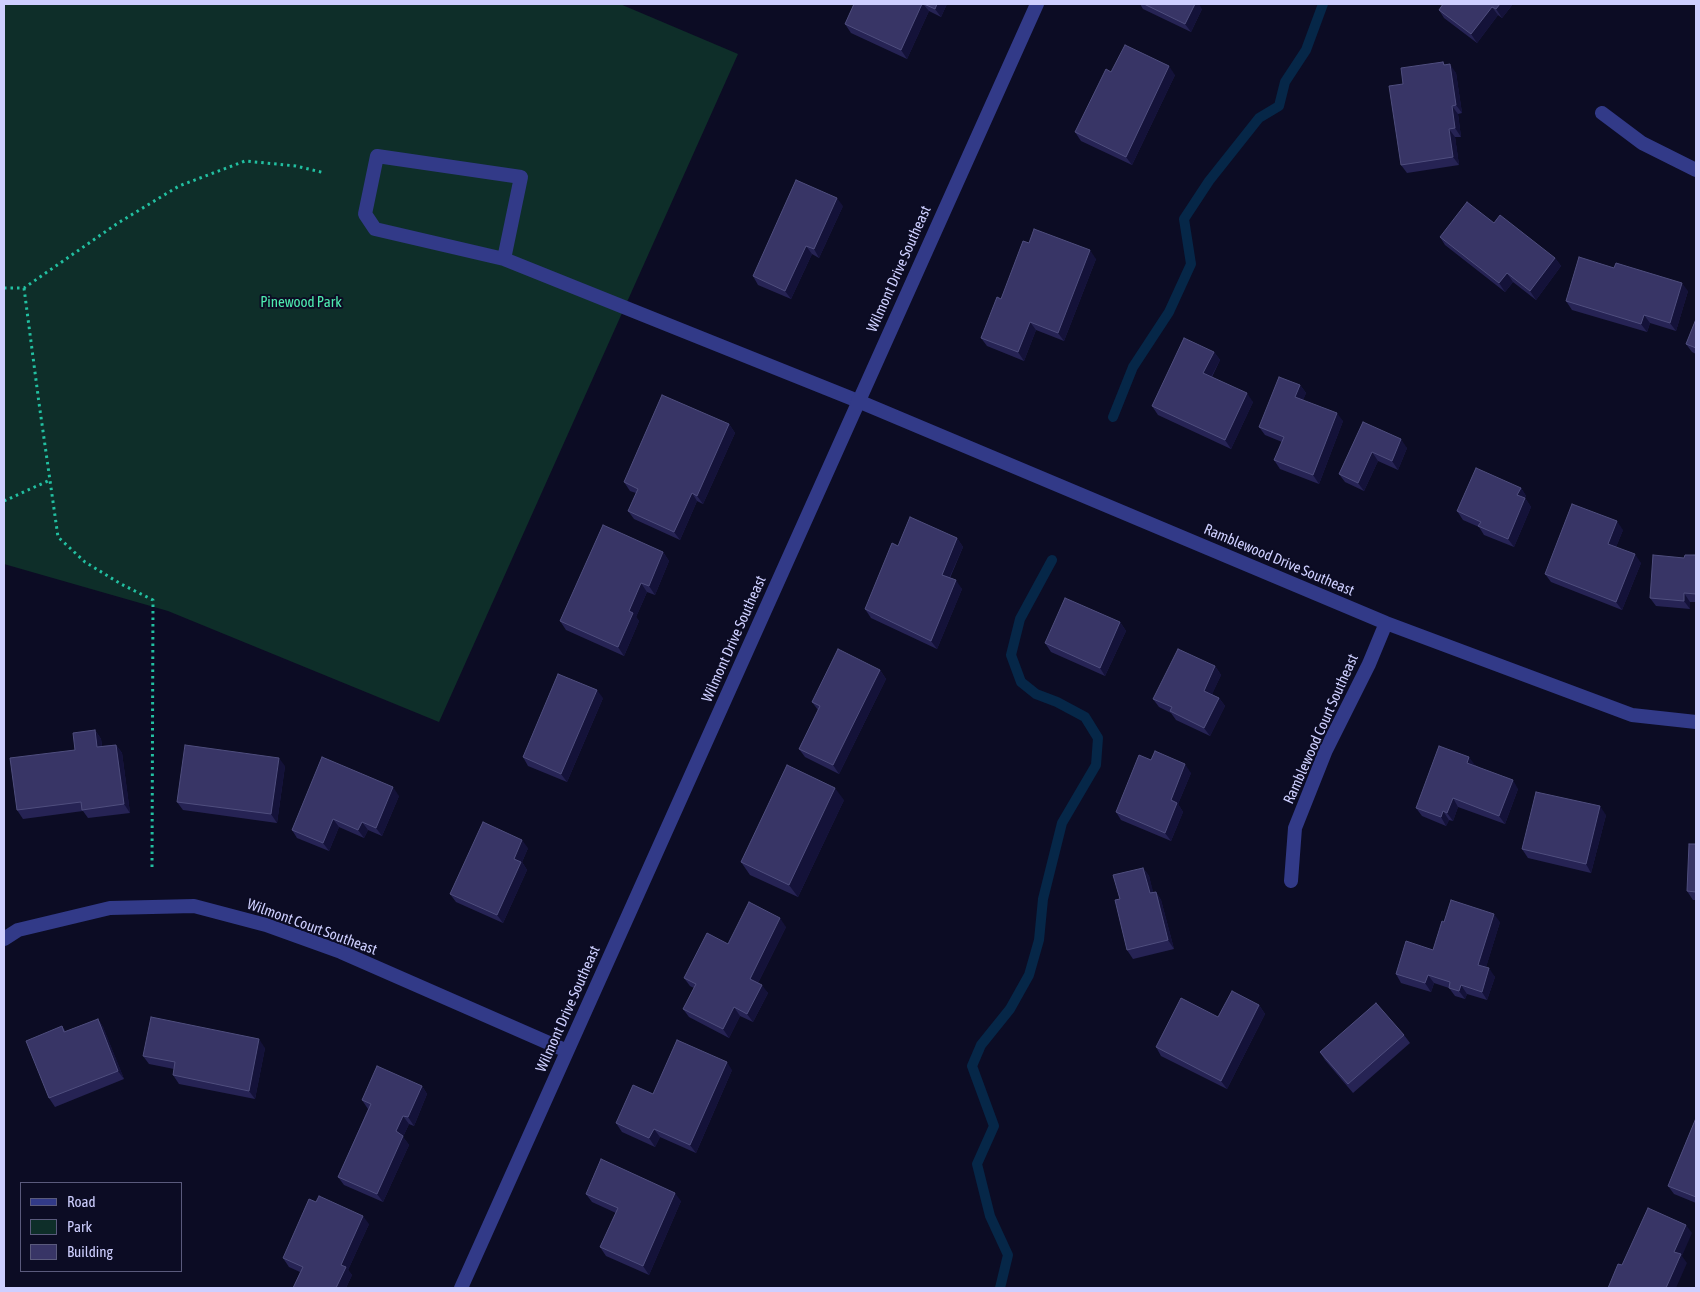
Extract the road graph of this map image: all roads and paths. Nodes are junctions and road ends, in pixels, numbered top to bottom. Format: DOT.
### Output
graph roads {
  1 [pos="1036,4"];
  2 [pos="1602,113"];
  3 [pos="1696,170"];
  4 [pos="325,173"];
  5 [pos="504,258"];
  6 [pos="4,288"];
  7 [pos="24,288"];
  8 [pos="858,401"];
  9 [pos="50,480"];
  10 [pos="4,501"];
  11 [pos="1386,623"];
  12 [pos="1696,722"];
  13 [pos="152,866"];
  14 [pos="1291,881"];
  15 [pos="4,939"];
  16 [pos="567,1051"];
  17 [pos="461,1288"];
  1 -- 8 [label="street, Wilmont Drive Southeast"];
  2 -- 3 [label="street"];
  4 -- 7 [label="path"];
  5 -- 5 [label="street, Ramblewood Drive Southeast"];
  5 -- 8 [label="street, Ramblewood Drive Southeast"];
  6 -- 7 [label="path"];
  7 -- 9 [label="path"];
  8 -- 11 [label="street, Ramblewood Drive Southeast"];
  8 -- 16 [label="street, Wilmont Drive Southeast"];
  9 -- 10 [label="path"];
  9 -- 13 [label="path"];
  11 -- 12 [label="street, Ramblewood Drive Southeast"];
  11 -- 14 [label="street, Ramblewood Court Southeast"];
  15 -- 16 [label="street, Wilmont Court Southeast"];
  16 -- 17 [label="street, Wilmont Drive Southeast"];
}
